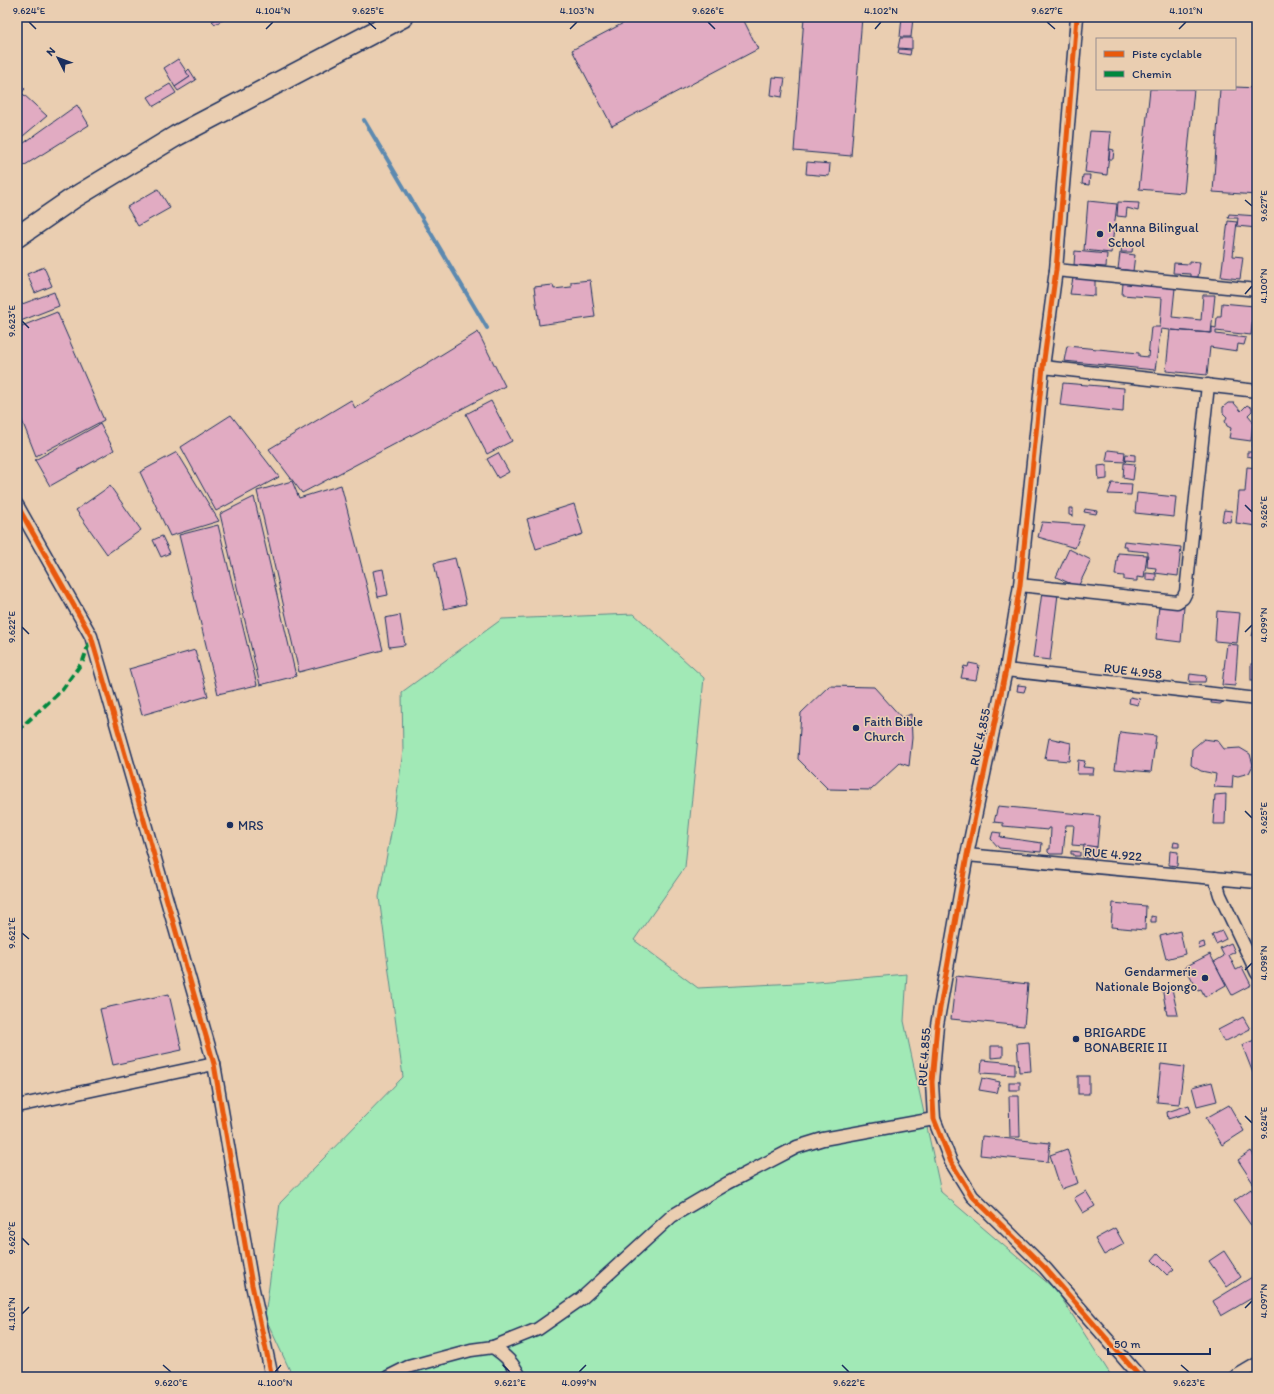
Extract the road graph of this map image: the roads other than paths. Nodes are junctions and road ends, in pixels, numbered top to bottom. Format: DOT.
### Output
graph roads {
  1 [pos="403,17"];
  2 [pos="1077,17"];
  3 [pos="17,237"];
  4 [pos="1056,270"];
  5 [pos="1257,290"];
  6 [pos="1043,367"];
  7 [pos="1208,385"];
  8 [pos="1257,390"];
  9 [pos="17,505"];
  10 [pos="1020,585"];
  11 [pos="1006,670"];
  12 [pos="1257,699"];
  13 [pos="967,855"];
  14 [pos="1215,878"];
  15 [pos="1257,882"];
  16 [pos="1257,973"];
  17 [pos="214,1064"];
  18 [pos="17,1106"];
  19 [pos="934,1119"];
  20 [pos="493,1347"];
  21 [pos="1257,1364"];
  22 [pos="272,1377"];
  23 [pos="388,1377"];
  24 [pos="520,1377"];
  25 [pos="1140,1377"];
  26 [pos="1235,1377"];
  1 -- 3 [label="highway"];
  2 -- 4 [label="street, RUE 4.855"];
  4 -- 5 [label="street"];
  4 -- 6 [label="street, RUE 4.855"];
  6 -- 7 [label="street"];
  6 -- 10 [label="street, RUE 4.855"];
  7 -- 8 [label="street"];
  7 -- 10 [label="street"];
  9 -- 17 [label="street"];
  10 -- 11 [label="street, RUE 4.855"];
  11 -- 12 [label="street, RUE 4.958"];
  11 -- 13 [label="street, RUE 4.855"];
  13 -- 14 [label="street, RUE 4.922"];
  13 -- 19 [label="street, RUE 4.855"];
  14 -- 15 [label="street, RUE 4.922"];
  14 -- 16 [label="street"];
  17 -- 18 [label="street"];
  17 -- 22 [label="street"];
  19 -- 20 [label="street"];
  19 -- 25 [label="street, RUE 4.855"];
  20 -- 23 [label="street"];
  20 -- 24 [label="street"];
  21 -- 26 [label="street"];
}
